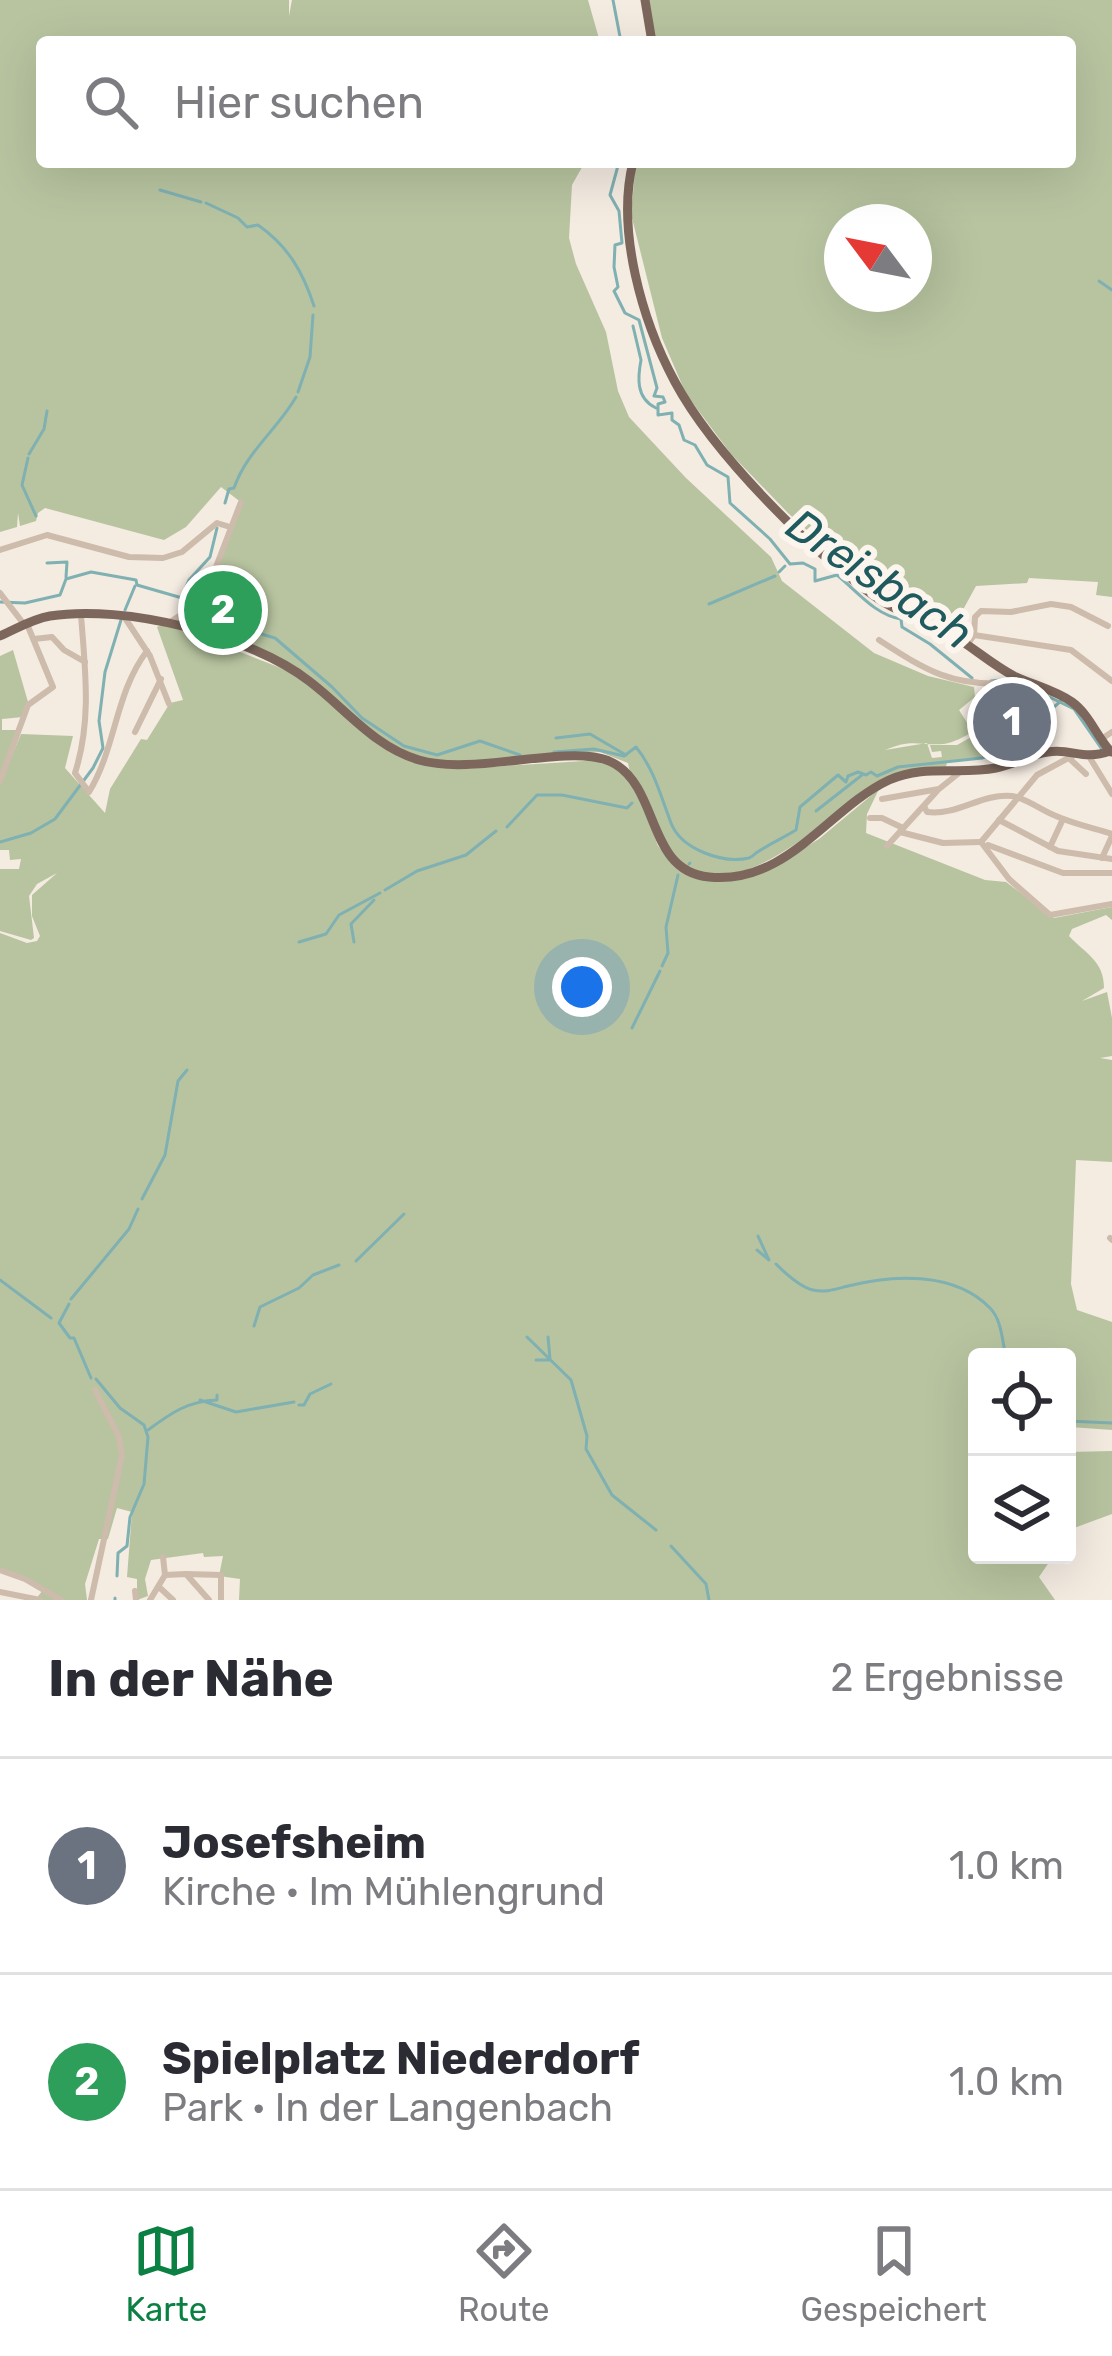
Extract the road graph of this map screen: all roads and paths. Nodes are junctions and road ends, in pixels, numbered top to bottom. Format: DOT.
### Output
graph roads {
  1 [pos="644,0"];
  2 [pos="651,36"];
  3 [pos="632,168"];
  4 [pos="241,502"];
  5 [pos="230,527"];
  6 [pos="0,550"];
  7 [pos="5,599"];
  8 [pos="81,615"];
  9 [pos="125,615"];
  10 [pos="170,622"];
  11 [pos="25,624"];
  12 [pos="1108,626"];
  13 [pos="0,636"];
  14 [pos="34,639"];
  15 [pos="879,640"];
  16 [pos="970,640"];
  17 [pos="147,651"];
  18 [pos="85,662"];
  19 [pos="161,679"];
  20 [pos="1013,680"];
  21 [pos="1112,681"];
  22 [pos="1009,694"];
  23 [pos="169,704"];
  24 [pos="1030,708"];
  25 [pos="135,732"];
  26 [pos="1112,732"];
  27 [pos="976,734"];
  28 [pos="1100,740"];
  29 [pos="1111,753"];
  30 [pos="1072,758"];
  31 [pos="1090,758"];
  32 [pos="961,770"];
  33 [pos="1086,774"];
  34 [pos="0,781"];
  35 [pos="939,789"];
  36 [pos="1112,794"];
  37 [pos="1020,798"];
  38 [pos="882,799"];
  39 [pos="924,806"];
  40 [pos="869,818"];
  41 [pos="1063,819"];
  42 [pos="999,820"];
  43 [pos="901,830"];
  44 [pos="1112,835"];
  45 [pos="983,844"];
  46 [pos="886,846"];
  47 [pos="1050,848"];
  48 [pos="1102,858"];
  49 [pos="1112,859"];
  50 [pos="1112,873"];
  51 [pos="1112,904"];
  52 [pos="95,1390"];
  53 [pos="163,1557"];
  54 [pos="0,1570"];
  55 [pos="186,1574"];
  56 [pos="166,1575"];
  57 [pos="159,1587"];
  58 [pos="0,1592"];
  59 [pos="40,1600"];
  60 [pos="61,1600"];
  61 [pos="92,1600"];
  62 [pos="149,1600"];
  63 [pos="173,1600"];
  64 [pos="209,1600"];
  65 [pos="221,1600"];
  1 -- 2 [label="main road"];
  3 -- 16 [label="main road"];
  4 -- 5 [label="street"];
  5 -- 6 [label="street"];
  5 -- 10 [label="street"];
  7 -- 11 [label="street"];
  8 -- 9 [label="main road"];
  8 -- 11 [label="main road"];
  8 -- 18 [label="street"];
  9 -- 10 [label="main road"];
  9 -- 17 [label="street"];
  10 -- 32 [label="main road"];
  11 -- 13 [label="main road"];
  11 -- 14 [label="street"];
  12 -- 16 [label="street"];
  14 -- 18 [label="street"];
  14 -- 34 [label="street"];
  15 -- 20 [label="street"];
  16 -- 20 [label="main road"];
  16 -- 21 [label="street"];
  17 -- 18 [label="street"];
  17 -- 19 [label="street"];
  19 -- 23 [label="street"];
  19 -- 25 [label="street"];
  20 -- 22 [label="street"];
  20 -- 28 [label="main road"];
  22 -- 24 [label="street"];
  22 -- 27 [label="street"];
  26 -- 28 [label="street"];
  28 -- 29 [label="main road"];
  29 -- 31 [label="main road"];
  30 -- 31 [label="main road"];
  30 -- 32 [label="main road"];
  30 -- 33 [label="street"];
  30 -- 37 [label="street"];
  31 -- 36 [label="street"];
  32 -- 35 [label="street"];
  35 -- 38 [label="street"];
  35 -- 39 [label="street"];
  37 -- 39 [label="street"];
  37 -- 41 [label="street"];
  37 -- 42 [label="street"];
  39 -- 43 [label="street"];
  40 -- 43 [label="street"];
  41 -- 44 [label="street"];
  41 -- 47 [label="street"];
  42 -- 45 [label="street"];
  42 -- 47 [label="street"];
  43 -- 45 [label="street"];
  43 -- 46 [label="street"];
  44 -- 48 [label="street"];
  45 -- 50 [label="street"];
  45 -- 51 [label="street"];
  47 -- 48 [label="street"];
  48 -- 49 [label="street"];
  52 -- 61 [label="street"];
  53 -- 56 [label="street"];
  54 -- 60 [label="street"];
  55 -- 56 [label="street"];
  55 -- 64 [label="street"];
  55 -- 65 [label="street"];
  56 -- 57 [label="street"];
  57 -- 62 [label="street"];
  57 -- 63 [label="street"];
  58 -- 59 [label="street"];
}
